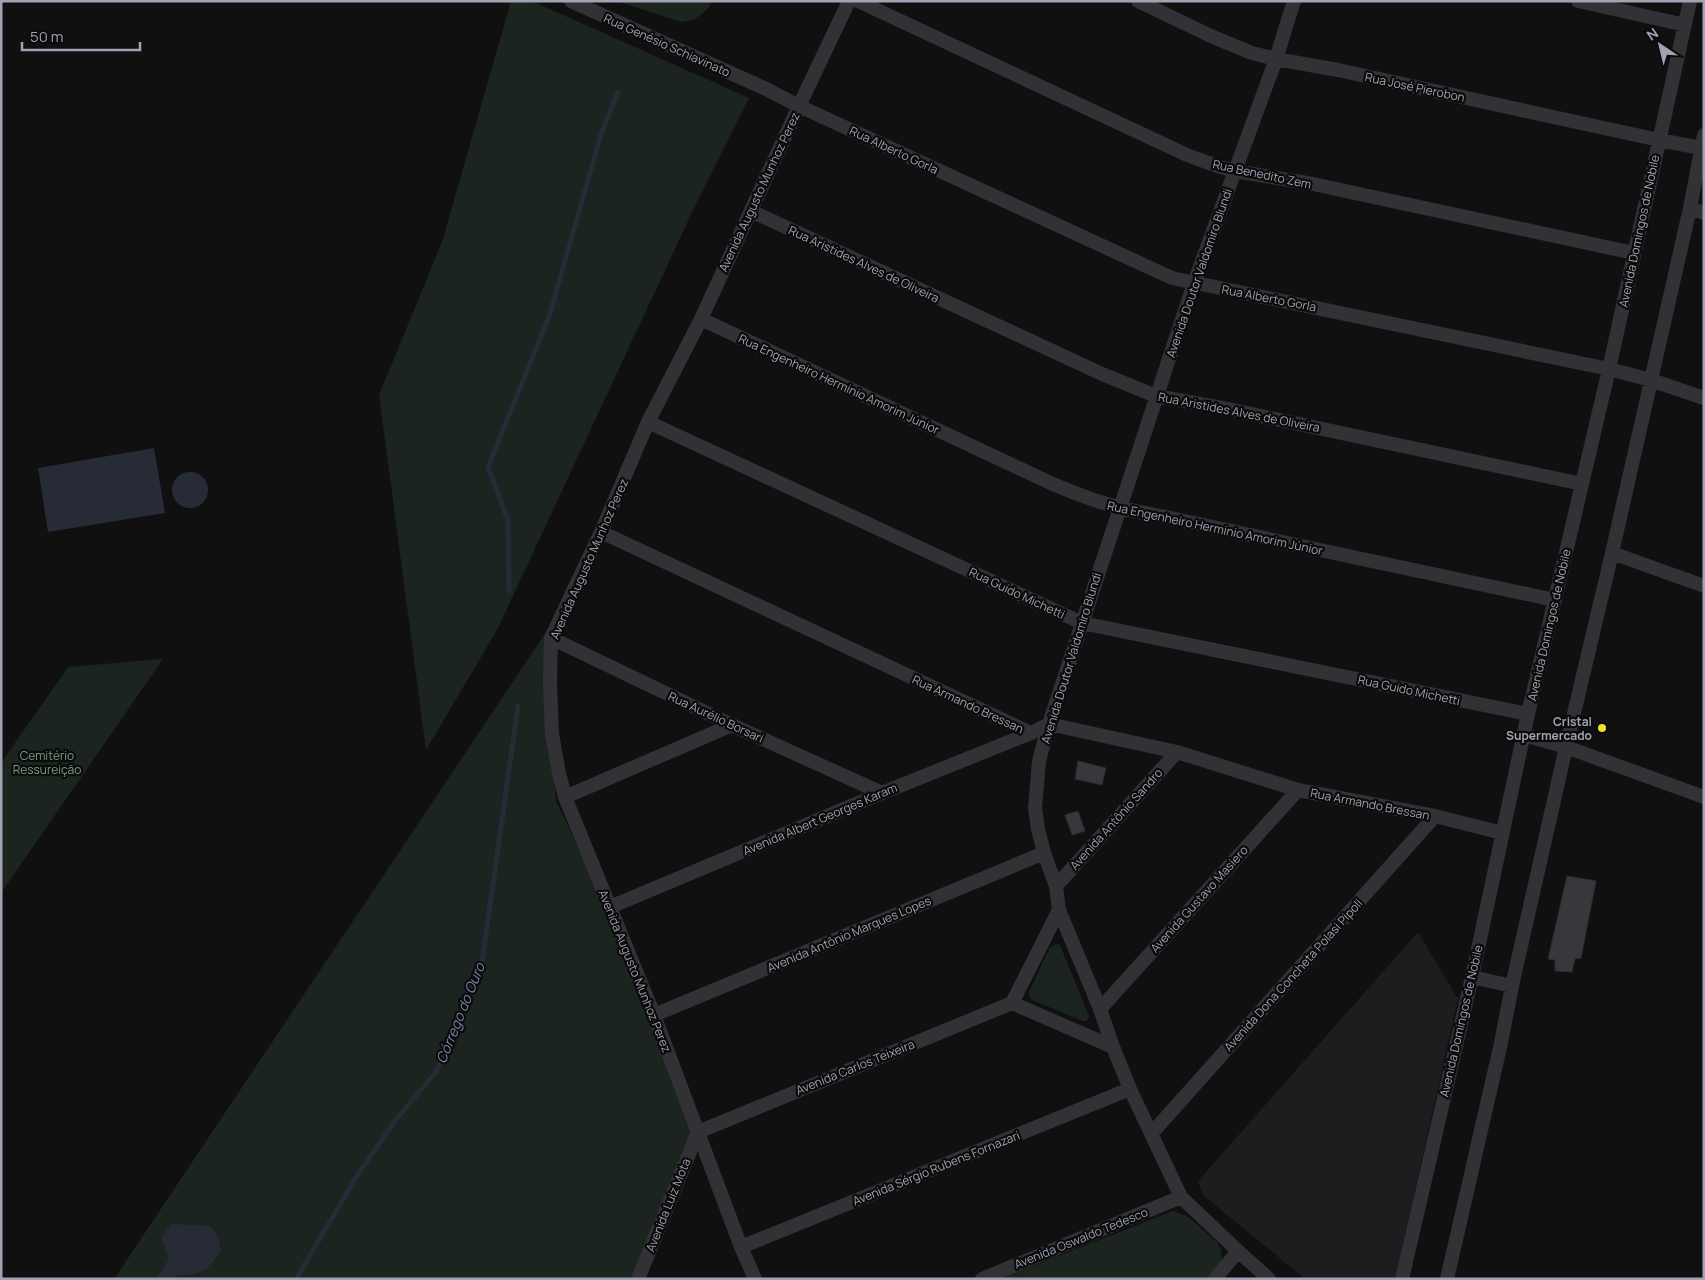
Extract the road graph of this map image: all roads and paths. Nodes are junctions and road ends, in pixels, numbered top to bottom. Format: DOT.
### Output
graph roads {
  1 [pos="571,1"];
  2 [pos="849,1"];
  3 [pos="858,1"];
  4 [pos="1138,1"];
  5 [pos="1294,1"];
  6 [pos="1578,1"];
  7 [pos="1690,1"];
  8 [pos="1685,25"];
  9 [pos="1276,59"];
  10 [pos="799,106"];
  11 [pos="1659,140"];
  12 [pos="1702,141"];
  13 [pos="1235,171"];
  14 [pos="1690,208"];
  15 [pos="751,211"];
  16 [pos="1704,214"];
  17 [pos="1634,253"];
  18 [pos="1194,283"];
  19 [pos="701,319"];
  20 [pos="1609,369"];
  21 [pos="1650,380"];
  22 [pos="1156,396"];
  23 [pos="1704,398"];
  24 [pos="648,422"];
  25 [pos="1582,484"];
  26 [pos="1119,508"];
  27 [pos="601,532"];
  28 [pos="1612,553"];
  29 [pos="1704,586"];
  30 [pos="1555,600"];
  31 [pos="1082,623"];
  32 [pos="551,638"];
  33 [pos="1528,714"];
  34 [pos="1049,724"];
  35 [pos="732,725"];
  36 [pos="1030,733"];
  37 [pos="1524,735"];
  38 [pos="1566,746"];
  39 [pos="1177,752"];
  40 [pos="1298,790"];
  41 [pos="882,793"];
  42 [pos="1704,796"];
  43 [pos="565,797"];
  44 [pos="1434,816"];
  45 [pos="1502,832"];
  46 [pos="1044,853"];
  47 [pos="1056,886"];
  48 [pos="610,907"];
  49 [pos="1059,910"];
  50 [pos="1472,977"];
  51 [pos="1512,986"];
  52 [pos="1012,1003"];
  53 [pos="1100,1009"];
  54 [pos="654,1016"];
  55 [pos="1113,1047"];
  56 [pos="1130,1089"];
  57 [pos="698,1132"];
  58 [pos="1152,1133"];
  59 [pos="1181,1197"];
  60 [pos="741,1247"];
  61 [pos="1238,1251"];
  62 [pos="638,1279"];
  63 [pos="755,1279"];
  64 [pos="982,1279"];
  65 [pos="1215,1279"];
  66 [pos="1269,1279"];
  67 [pos="1402,1279"];
  68 [pos="1447,1279"];
  1 -- 10 [label="street, Rua Genésio Schiavinato"];
  2 -- 10 [label="street, Avenida Augusto Munhoz Perez"];
  3 -- 13 [label="street, Rua Benedito Zem"];
  4 -- 9 [label="street, Rua José Pierobon"];
  5 -- 9 [label="street, Avenida Doutor Valdomiro Blundi"];
  6 -- 8 [label="street"];
  7 -- 8 [label="street, Avenida Domingos de Nobile"];
  8 -- 11 [label="street, Avenida Domingos de Nobile"];
  9 -- 11 [label="street, Rua José Pierobon"];
  9 -- 13 [label="street, Avenida Doutor Valdomiro Blundi"];
  10 -- 15 [label="street, Avenida Augusto Munhoz Perez"];
  10 -- 18 [label="street, Rua Alberto Gorla"];
  11 -- 12 [label="street, Rua José Pierobon"];
  11 -- 17 [label="street, Avenida Domingos de Nobile"];
  12 -- 14 [label="street"];
  13 -- 17 [label="street, Rua Benedito Zem"];
  13 -- 18 [label="street, Avenida Doutor Valdomiro Blundi"];
  14 -- 16 [label="street"];
  14 -- 21 [label="street"];
  15 -- 19 [label="street, Avenida Augusto Munhoz Perez"];
  15 -- 22 [label="street, Rua Aristides Alves de Oliveira"];
  17 -- 20 [label="street, Avenida Domingos de Nobile"];
  18 -- 20 [label="street, Rua Alberto Gorla"];
  18 -- 22 [label="street, Avenida Doutor Valdomiro Blundi"];
  19 -- 24 [label="street, Avenida Augusto Munhoz Perez"];
  19 -- 26 [label="street, Rua Engenheiro Herminio Amorim Júnior"];
  20 -- 21 [label="street, Rua Alberto Gorla"];
  20 -- 25 [label="street, Avenida Domingos de Nobile"];
  21 -- 23 [label="street, Rua Alberto Gorla"];
  21 -- 28 [label="street"];
  22 -- 25 [label="street, Rua Aristides Alves de Oliveira"];
  22 -- 26 [label="street, Avenida Doutor Valdomiro Blundi"];
  24 -- 27 [label="street, Avenida Augusto Munhoz Perez"];
  24 -- 31 [label="street, Rua Guido Michetti"];
  25 -- 30 [label="street, Avenida Domingos de Nobile"];
  26 -- 30 [label="street, Rua Engenheiro Herminio Amorim Júnior"];
  26 -- 31 [label="street, Avenida Doutor Valdomiro Blundi"];
  27 -- 32 [label="street, Avenida Augusto Munhoz Perez"];
  27 -- 36 [label="street, Rua Armando Bressan"];
  28 -- 29 [label="street"];
  28 -- 38 [label="street"];
  30 -- 33 [label="street, Avenida Domingos de Nobile"];
  31 -- 33 [label="street, Rua Guido Michetti"];
  31 -- 34 [label="street, Avenida Doutor Valdomiro Blundi"];
  32 -- 35 [label="street, Rua Aurélio Borsari"];
  32 -- 43 [label="street, Avenida Augusto Munhoz Perez"];
  33 -- 37 [label="street, Avenida Domingos de Nobile"];
  34 -- 36 [label="street, Rua Armando Bressan"];
  34 -- 39 [label="street, Rua Armando Bressan"];
  34 -- 46 [label="street, Avenida Doutor Valdomiro Blundi"];
  35 -- 41 [label="street, Rua Aurélio Borsari"];
  35 -- 43 [label="street"];
  36 -- 41 [label="street, Avenida Albert Georges Karam"];
  37 -- 38 [label="street"];
  37 -- 45 [label="street, Avenida Domingos de Nobile"];
  38 -- 42 [label="street"];
  38 -- 51 [label="street"];
  39 -- 40 [label="street, Rua Armando Bressan"];
  39 -- 47 [label="street, Avenida Antônio Sandro"];
  40 -- 44 [label="street, Rua Armando Bressan"];
  40 -- 53 [label="street, Avenida Gustavo Masiero"];
  41 -- 48 [label="street, Avenida Albert Georges Karam"];
  43 -- 48 [label="street, Avenida Augusto Munhoz Perez"];
  44 -- 45 [label="street, Rua Armando Bressan"];
  44 -- 58 [label="street, Avenida Dona Concheta Polasi Pipoli"];
  45 -- 50 [label="street, Avenida Domingos de Nobile"];
  46 -- 47 [label="street, Avenida Doutor Valdomiro Blundi"];
  46 -- 54 [label="street, Avenida Antônio Marques Lopes"];
  47 -- 49 [label="street, Avenida Doutor Valdomiro Blundi"];
  48 -- 54 [label="street, Avenida Augusto Munhoz Perez"];
  49 -- 52 [label="street"];
  49 -- 53 [label="street, Avenida Doutor Valdomiro Blundi"];
  50 -- 51 [label="street"];
  50 -- 67 [label="street, Avenida Domingos de Nobile"];
  51 -- 68 [label="street"];
  52 -- 55 [label="street"];
  52 -- 57 [label="street, Avenida Carlos Teixeira"];
  53 -- 55 [label="street, Avenida Doutor Valdomiro Blundi"];
  54 -- 57 [label="street, Avenida Augusto Munhoz Perez"];
  55 -- 56 [label="street, Avenida Doutor Valdomiro Blundi"];
  56 -- 58 [label="street, Avenida Doutor Valdomiro Blundi"];
  56 -- 60 [label="street, Avenida Sérgio Rubens Fornazari"];
  57 -- 60 [label="street, Avenida Augusto Munhoz Perez"];
  57 -- 62 [label="street, Avenida Luiz Mota"];
  58 -- 59 [label="street, Avenida Doutor Valdomiro Blundi"];
  59 -- 61 [label="street, Avenida Doutor Valdomiro Blundi"];
  59 -- 64 [label="street, Avenida Oswaldo Tedesco"];
  60 -- 63 [label="street, Avenida Augusto Munhoz Perez"];
  61 -- 65 [label="street"];
  61 -- 66 [label="street, Avenida Doutor Valdomiro Blundi"];
}
